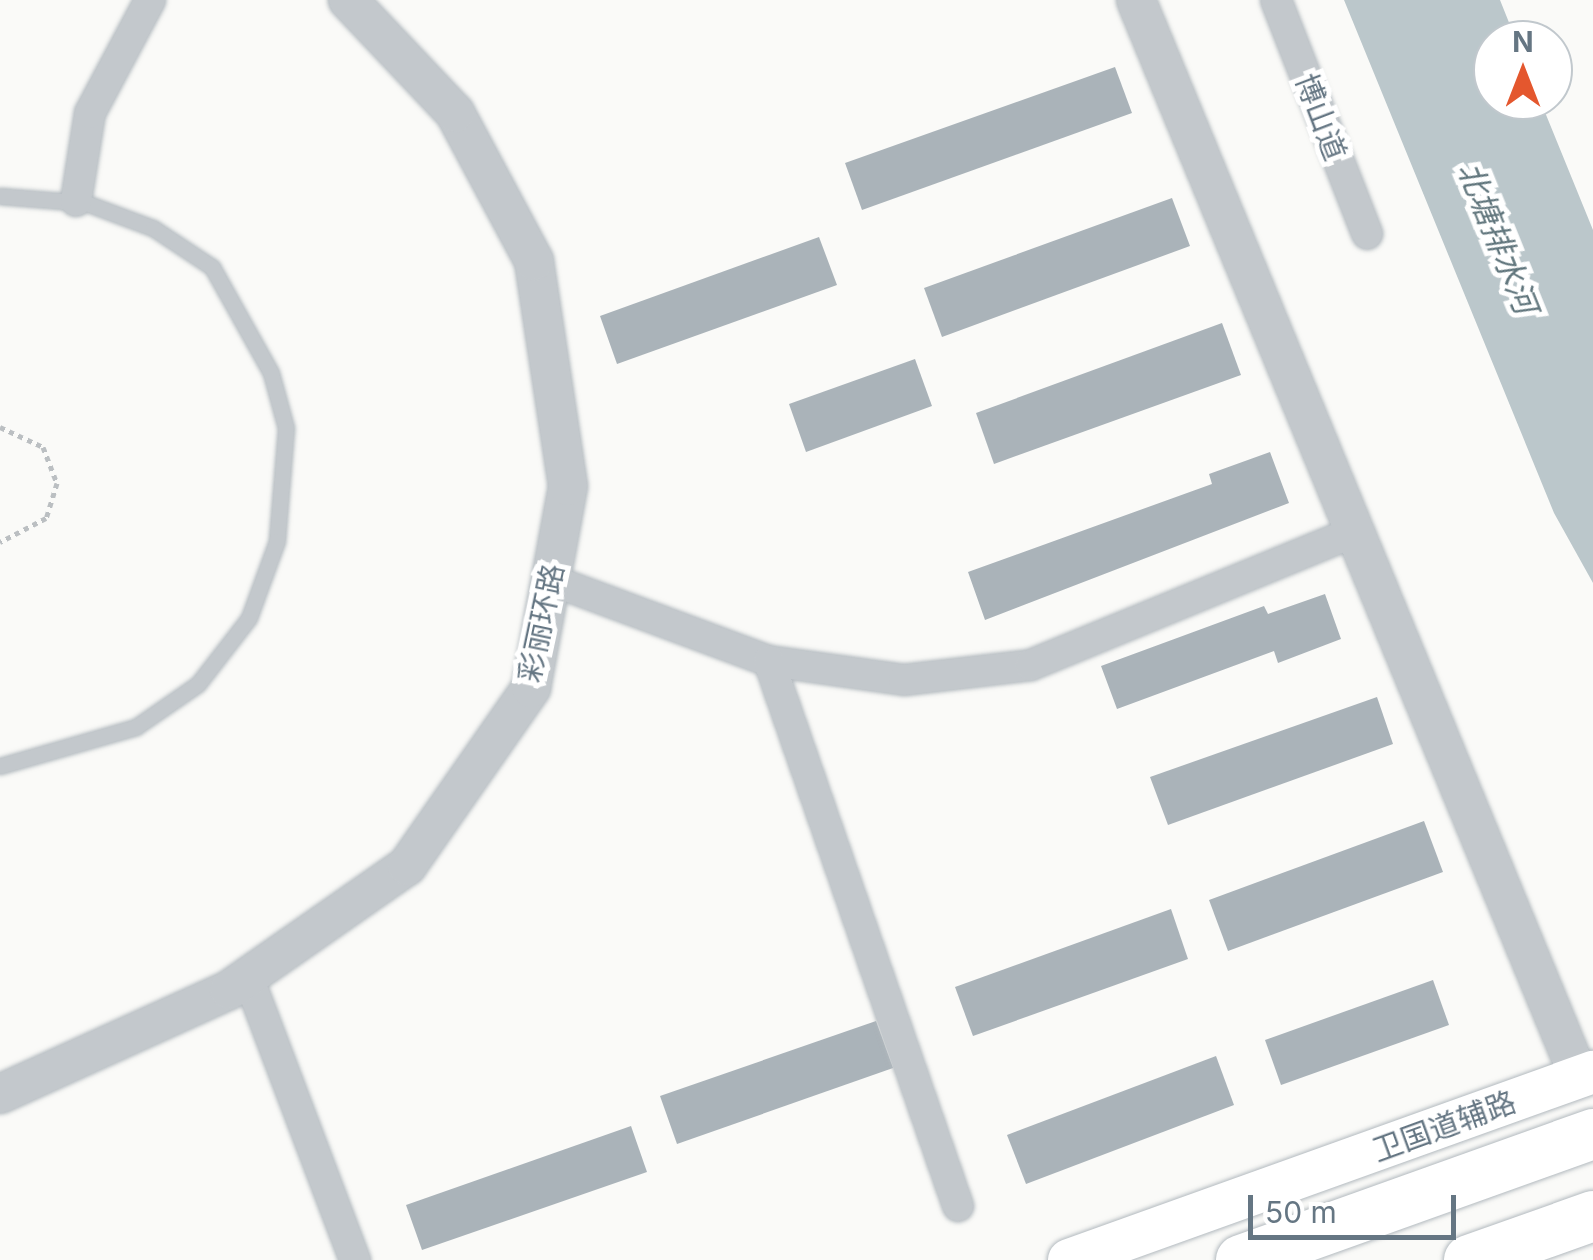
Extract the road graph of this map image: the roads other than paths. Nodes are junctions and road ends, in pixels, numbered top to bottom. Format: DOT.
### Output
graph roads {
  1 [pos="150,0"];
  2 [pos="348,0"];
  3 [pos="1136,0"];
  4 [pos="1276,0"];
  5 [pos="0,196"];
  6 [pos="76,202"];
  7 [pos="1366,234"];
  8 [pos="1352,533"];
  9 [pos="551,580"];
  10 [pos="769,661"];
  11 [pos="0,766"];
  12 [pos="248,977"];
  13 [pos="1586,1075"];
  14 [pos="0,1094"];
  15 [pos="1593,1134"];
  16 [pos="958,1206"];
  17 [pos="1593,1216"];
  18 [pos="355,1260"];
  19 [pos="1069,1260"];
  20 [pos="1241,1260"];
  21 [pos="1468,1260"];
  1 -- 6 [label="street"];
  2 -- 9 [label="street, 彩丽环路"];
  3 -- 8 [label="street"];
  4 -- 7 [label="street, 博山道"];
  5 -- 6 [label="lane"];
  6 -- 11 [label="lane"];
  8 -- 10 [label="street"];
  8 -- 13 [label="street"];
  9 -- 10 [label="street"];
  9 -- 12 [label="street, 彩丽环路"];
  10 -- 16 [label="street"];
  12 -- 14 [label="street, 彩丽环路"];
  12 -- 18 [label="street"];
  13 -- 19 [label="main road, 卫国道辅路"];
  15 -- 20 [label="highway"];
  17 -- 21 [label="highway"];
}
